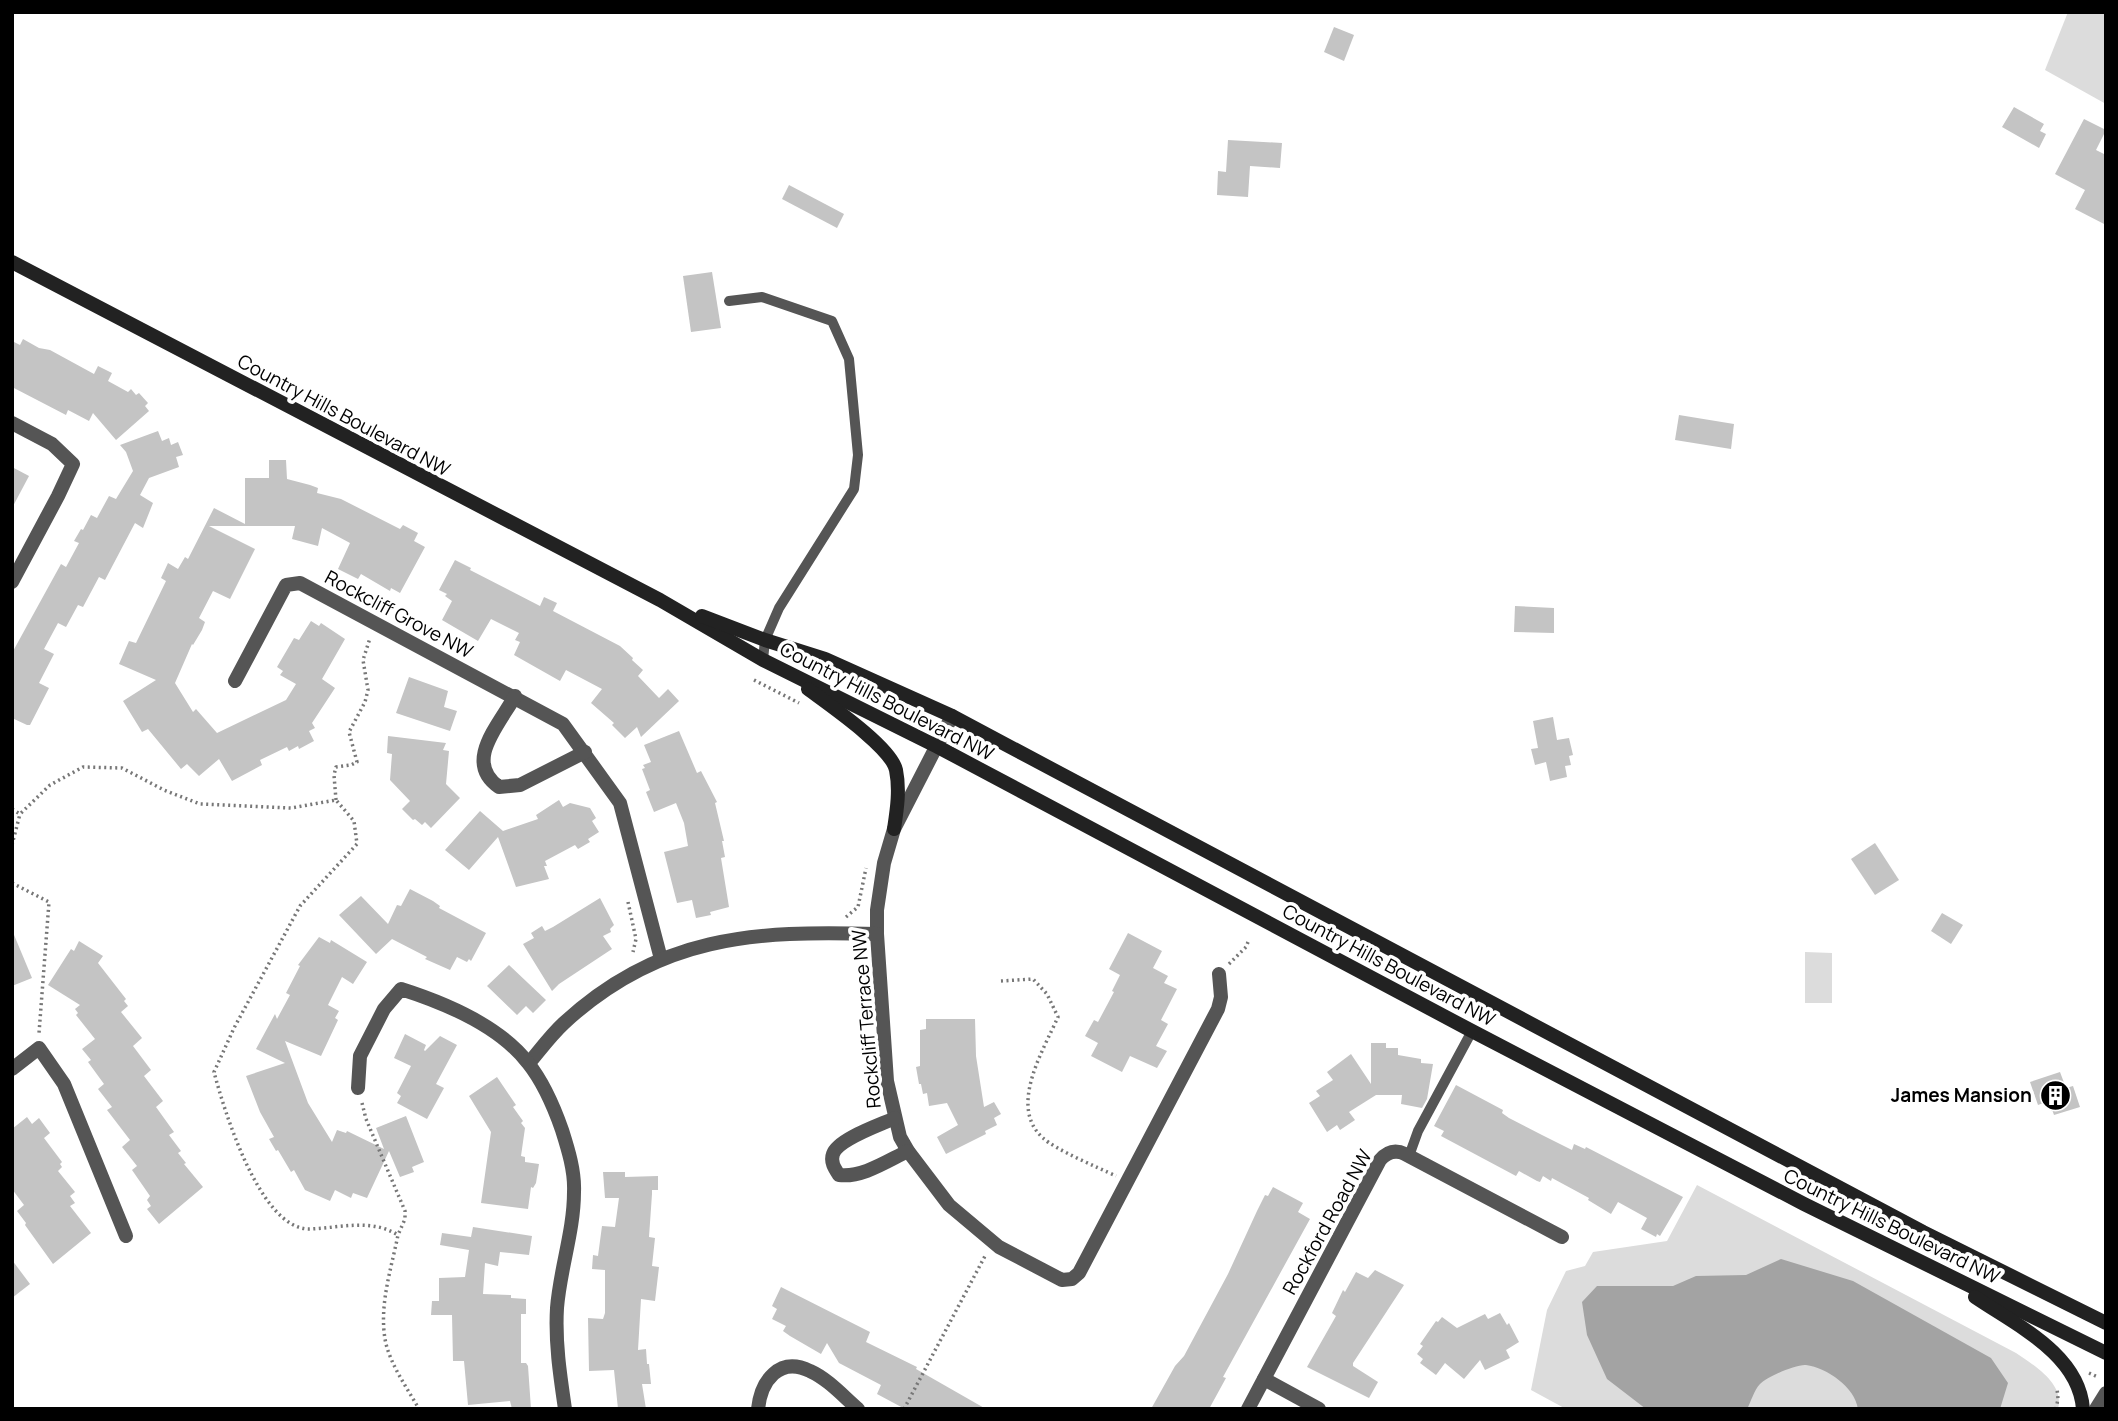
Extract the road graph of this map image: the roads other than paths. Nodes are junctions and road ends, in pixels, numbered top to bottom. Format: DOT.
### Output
graph roads {
  1 [pos="12,262"];
  2 [pos="729,301"];
  3 [pos="12,423"];
  4 [pos="12,582"];
  5 [pos="660,600"];
  6 [pos="765,640"];
  7 [pos="763,660"];
  8 [pos="784,670"];
  9 [pos="235,681"];
  10 [pos="515,696"];
  11 [pos="953,716"];
  12 [pos="937,747"];
  13 [pos="585,752"];
  14 [pos="894,829"];
  15 [pos="877,934"];
  16 [pos="661,958"];
  17 [pos="1219,974"];
  18 [pos="1472,1031"];
  19 [pos="528,1063"];
  20 [pos="12,1069"];
  21 [pos="358,1088"];
  22 [pos="895,1118"];
  23 [pos="908,1151"];
  24 [pos="1409,1156"];
  25 [pos="127,1236"];
  26 [pos="1562,1237"];
  27 [pos="1927,1265"];
  28 [pos="2106,1322"];
  29 [pos="2106,1353"];
  30 [pos="1264,1379"];
  31 [pos="2106,1392"];
  32 [pos="565,1409"];
  33 [pos="758,1409"];
  34 [pos="858,1409"];
  35 [pos="1248,1409"];
  36 [pos="1319,1409"];
  37 [pos="2084,1409"];
  38 [pos="2096,1409"];
  1 -- 5 [label="main road, Country Hills Boulevard NW"];
  2 -- 6 [label="lane"];
  3 -- 4 [label="street"];
  5 -- 6 [label="main road, Country Hills Boulevard NW"];
  5 -- 7 [label="main road, Country Hills Boulevard NW"];
  6 -- 7 [label="lane"];
  6 -- 11 [label="main road, Country Hills Boulevard NW"];
  7 -- 8 [label="main road, Country Hills Boulevard NW"];
  8 -- 12 [label="main road, Country Hills Boulevard NW"];
  8 -- 14 [label="main road"];
  9 -- 10 [label="street, Rockcliff Grove NW"];
  10 -- 13 [label="street, Rockcliff Grove NW"];
  10 -- 13 [label="street"];
  11 -- 12 [label="street, Rockcliff Terrace NW"];
  11 -- 28 [label="main road, Country Hills Boulevard NW"];
  12 -- 14 [label="street, Rockcliff Terrace NW"];
  12 -- 18 [label="main road, Country Hills Boulevard NW"];
  13 -- 16 [label="street, Rockcliff Grove NW"];
  14 -- 15 [label="street, Rockcliff Terrace NW"];
  15 -- 16 [label="street"];
  15 -- 22 [label="street, Rockcliff Terrace NW"];
  16 -- 19 [label="street"];
  17 -- 23 [label="street, Rockcliff Terrace NW"];
  18 -- 24 [label="lane"];
  18 -- 27 [label="main road, Country Hills Boulevard NW"];
  19 -- 21 [label="street"];
  19 -- 32 [label="street"];
  20 -- 25 [label="street"];
  22 -- 23 [label="street, Rockcliff Terrace NW"];
  22 -- 23 [label="street"];
  24 -- 26 [label="street"];
  24 -- 30 [label="street, Rockford Road NW"];
  27 -- 29 [label="main road, Country Hills Boulevard NW"];
  27 -- 37 [label="main road"];
  30 -- 35 [label="street, Rockford Road NW"];
  30 -- 36 [label="street"];
  31 -- 38 [label="street"];
  33 -- 34 [label="street"];
}
